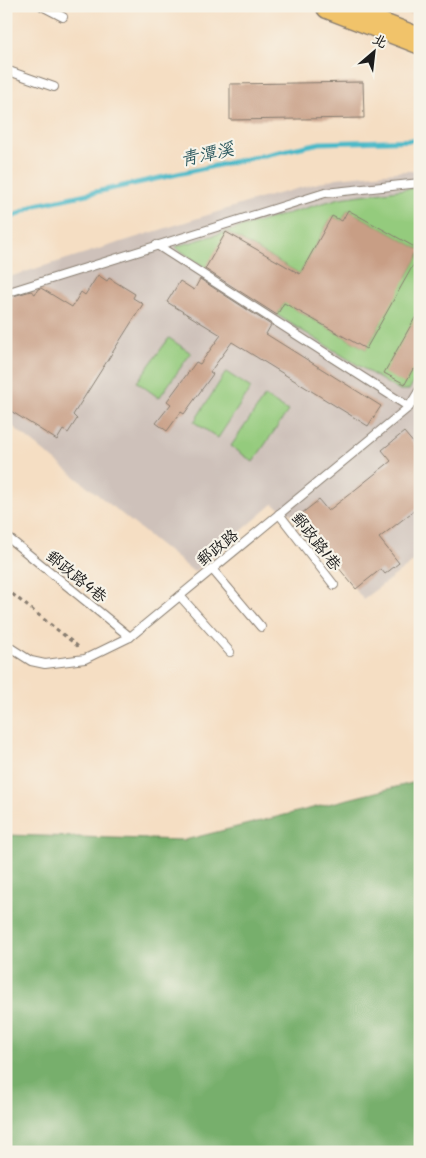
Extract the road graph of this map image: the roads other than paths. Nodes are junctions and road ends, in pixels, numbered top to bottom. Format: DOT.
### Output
graph roads {
  1 [pos="42,6"];
  2 [pos="329,6"];
  3 [pos="63,17"];
  4 [pos="420,40"];
  5 [pos="6,70"];
  6 [pos="54,87"];
  7 [pos="420,183"];
  8 [pos="157,246"];
  9 [pos="6,293"];
  10 [pos="420,389"];
  11 [pos="409,407"];
  12 [pos="279,514"];
  13 [pos="6,536"];
  14 [pos="212,569"];
  15 [pos="334,585"];
  16 [pos="180,596"];
  17 [pos="261,627"];
  18 [pos="130,637"];
  19 [pos="6,645"];
  20 [pos="230,652"];
  1 -- 3 [label="lane"];
  2 -- 4 [label="main road"];
  5 -- 6 [label="lane"];
  7 -- 8 [label="lane"];
  8 -- 9 [label="lane"];
  8 -- 11 [label="lane"];
  10 -- 11 [label="lane, 郵政路"];
  11 -- 12 [label="lane, 郵政路"];
  12 -- 14 [label="lane, 郵政路"];
  12 -- 15 [label="lane, 郵政路1巷"];
  13 -- 18 [label="lane, 郵政路4巷"];
  14 -- 16 [label="lane, 郵政路"];
  14 -- 17 [label="lane"];
  16 -- 18 [label="lane, 郵政路"];
  16 -- 20 [label="lane"];
  18 -- 19 [label="lane, 郵政路"];
}
